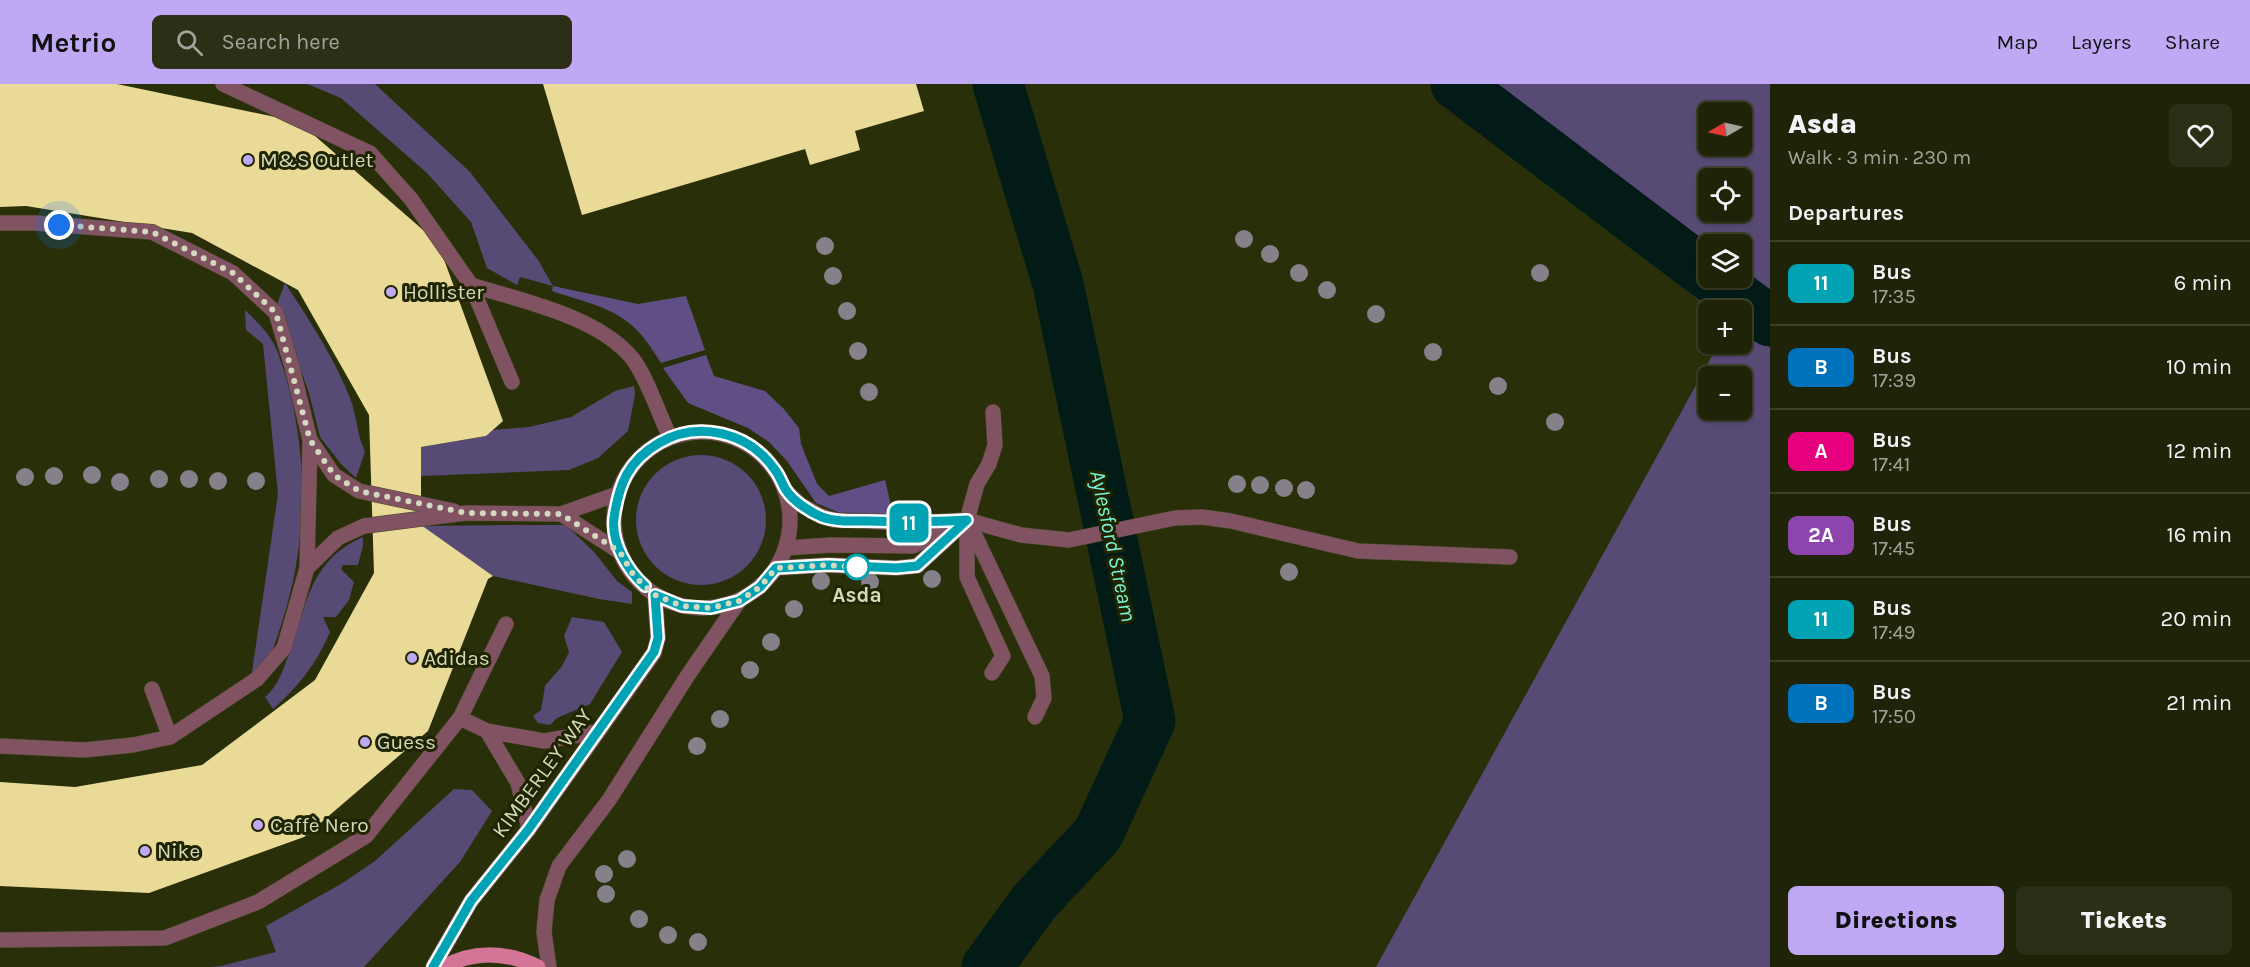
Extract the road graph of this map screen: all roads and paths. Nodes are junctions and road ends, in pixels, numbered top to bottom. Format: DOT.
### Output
graph roads {
  1 [pos="223,84"];
  2 [pos="244,88"];
  3 [pos="0,223"];
  4 [pos="471,285"];
  5 [pos="512,382"];
  6 [pos="993,412"];
  7 [pos="670,437"];
  8 [pos="310,440"];
  9 [pos="787,492"];
  10 [pos="618,494"];
  11 [pos="466,513"];
  12 [pos="561,514"];
  13 [pos="967,520"];
  14 [pos="786,548"];
  15 [pos="620,552"];
  16 [pos="1510,556"];
  17 [pos="307,568"];
  18 [pos="776,568"];
  19 [pos="655,595"];
  20 [pos="739,601"];
  21 [pos="506,624"];
  22 [pos="992,674"];
  23 [pos="152,688"];
  24 [pos="1035,717"];
  25 [pos="460,718"];
  26 [pos="487,731"];
  27 [pos="597,732"];
  28 [pos="170,737"];
  29 [pos="0,746"];
  30 [pos="528,830"];
  31 [pos="0,940"];
  32 [pos="433,967"];
  33 [pos="444,967"];
  34 [pos="538,967"];
  35 [pos="549,967"];
  1 -- 2 [label="street"];
  2 -- 4 [label="street"];
  3 -- 8 [label="street"];
  4 -- 5 [label="street"];
  4 -- 7 [label="street"];
  6 -- 13 [label="street"];
  7 -- 9 [label="street"];
  7 -- 10 [label="street"];
  8 -- 11 [label="street"];
  8 -- 17 [label="street"];
  9 -- 13 [label="street"];
  9 -- 14 [label="street"];
  10 -- 12 [label="street"];
  10 -- 15 [label="street"];
  11 -- 12 [label="street"];
  11 -- 17 [label="street"];
  12 -- 15 [label="street"];
  13 -- 14 [label="street"];
  13 -- 16 [label="street"];
  13 -- 18 [label="street"];
  13 -- 22 [label="street"];
  13 -- 24 [label="street"];
  14 -- 18 [label="street"];
  15 -- 19 [label="street"];
  17 -- 28 [label="street"];
  18 -- 20 [label="street"];
  19 -- 20 [label="street"];
  19 -- 27 [label="street, KIMBERLEY WAY"];
  20 -- 35 [label="street"];
  21 -- 25 [label="street"];
  23 -- 28 [label="street"];
  25 -- 26 [label="street"];
  25 -- 31 [label="street"];
  26 -- 27 [label="street"];
  26 -- 30 [label="street"];
  27 -- 30 [label="street, KIMBERLEY WAY"];
  28 -- 29 [label="street"];
  30 -- 32 [label="street, KIMBERLEY WAY"];
  33 -- 34 [label="main road"];
}
